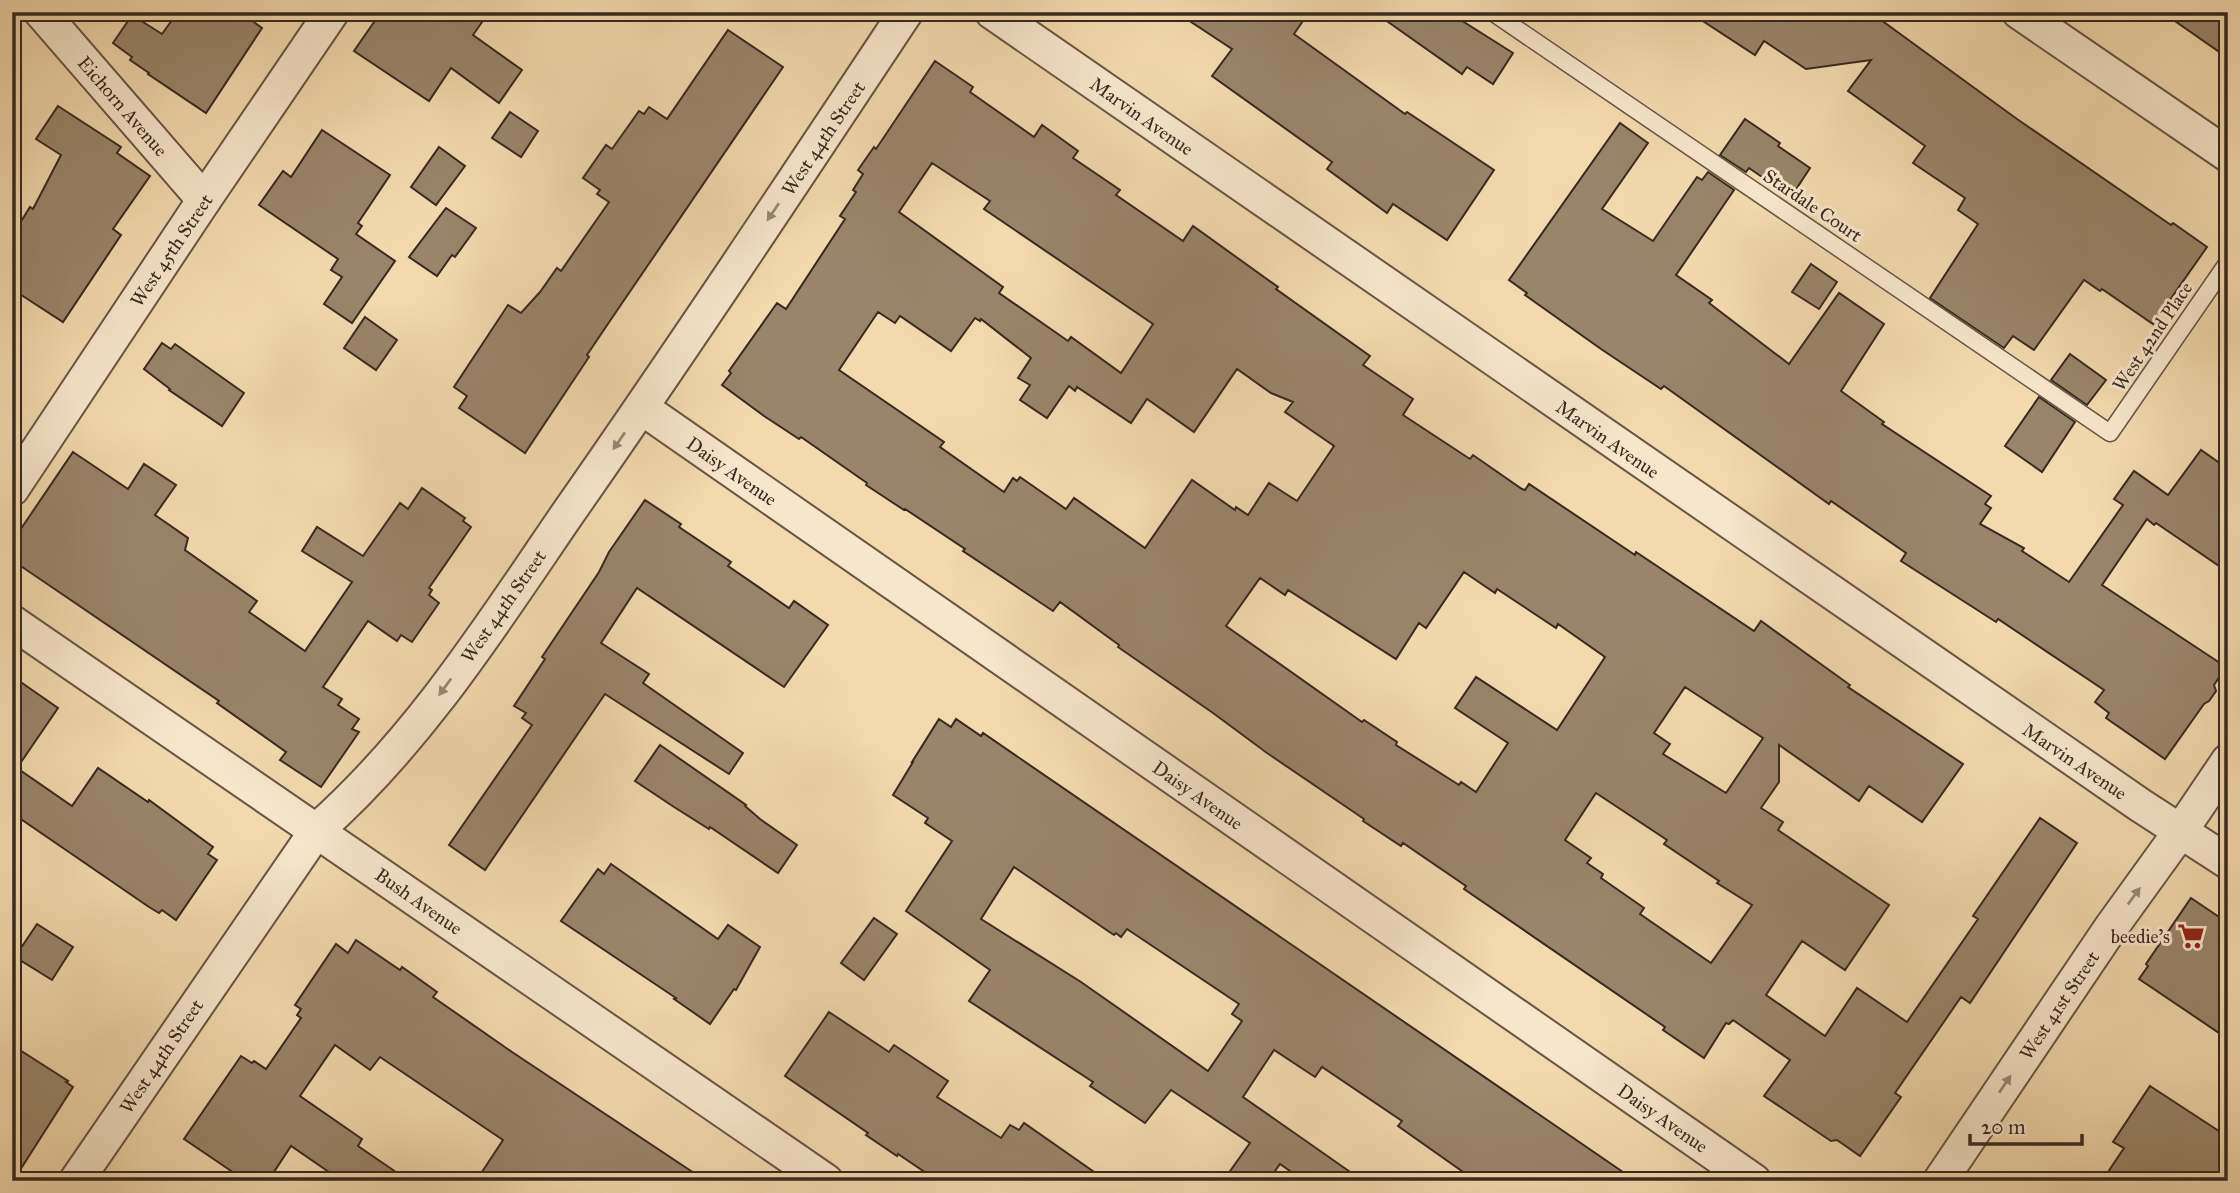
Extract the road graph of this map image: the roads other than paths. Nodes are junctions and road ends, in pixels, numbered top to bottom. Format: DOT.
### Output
graph roads {
  1 [pos="41,12"];
  2 [pos="332,12"];
  3 [pos="906,12"];
  4 [pos="992,12"];
  5 [pos="1492,12"];
  6 [pos="2019,12"];
  7 [pos="2228,155"];
  8 [pos="204,200"];
  9 [pos="2228,262"];
  10 [pos="642,408"];
  11 [pos="2110,433"];
  12 [pos="12,489"];
  13 [pos="12,622"];
  14 [pos="2228,761"];
  15 [pos="317,830"];
  16 [pos="2180,832"];
  17 [pos="2228,862"];
  18 [pos="76,1181"];
  19 [pos="826,1181"];
  20 [pos="1754,1181"];
  21 [pos="1940,1181"];
  1 -- 8 [label="street, Eichorn Avenue"];
  2 -- 8 [label="street, West 45th Street"];
  3 -- 10 [label="street, West 44th Street, one-way"];
  4 -- 16 [label="street, Marvin Avenue"];
  5 -- 11 [label="lane, Stardale Court"];
  6 -- 7 [label="street"];
  8 -- 12 [label="street, West 45th Street"];
  9 -- 11 [label="lane, West 42nd Place"];
  10 -- 15 [label="street, West 44th Street, one-way"];
  10 -- 20 [label="street, Daisy Avenue"];
  13 -- 15 [label="street, Bush Avenue"];
  14 -- 16 [label="street, West 41st Street"];
  15 -- 18 [label="street, West 44th Street"];
  15 -- 19 [label="street, Bush Avenue"];
  16 -- 17 [label="street, Marvin Avenue"];
  21 -- 16 [label="street, West 41st Street, one-way"];
}
